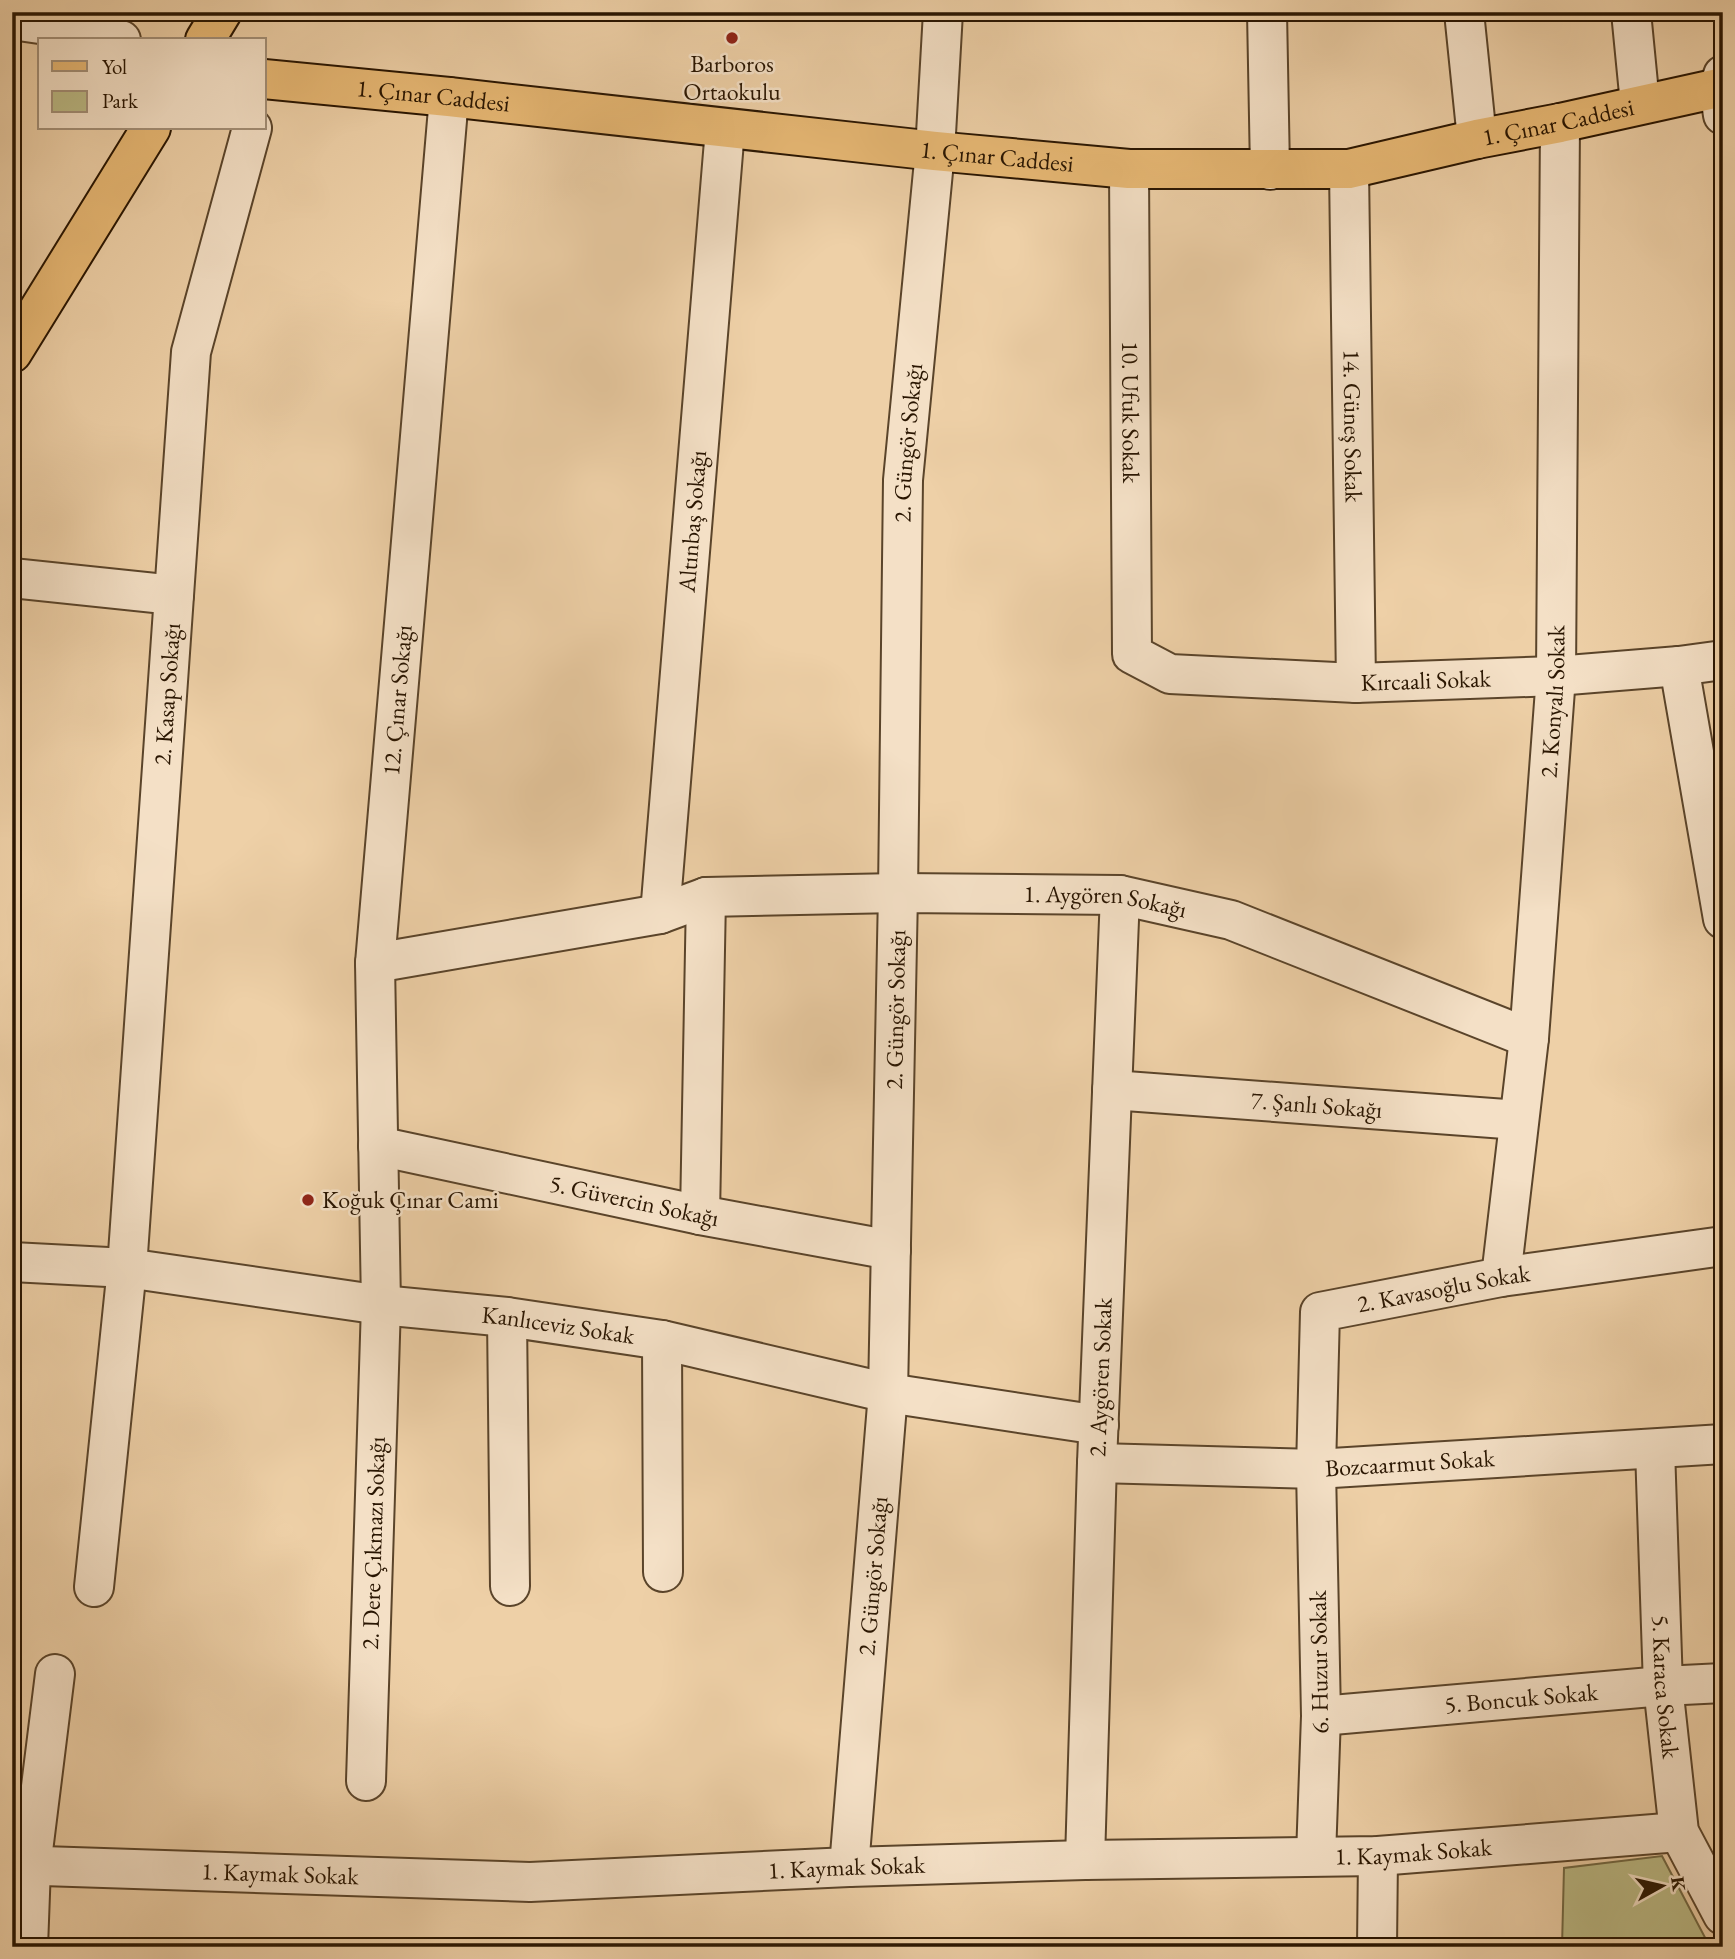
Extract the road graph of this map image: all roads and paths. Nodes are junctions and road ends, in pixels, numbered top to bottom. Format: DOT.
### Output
graph roads {
  1 [pos="222,12"];
  2 [pos="943,12"];
  3 [pos="1267,12"];
  4 [pos="1464,12"];
  5 [pos="1631,12"];
  6 [pos="12,20"];
  7 [pos="100,28"];
  8 [pos="206,38"];
  9 [pos="266,81"];
  10 [pos="1722,91"];
  11 [pos="449,97"];
  12 [pos="1640,104"];
  13 [pos="1560,123"];
  14 [pos="725,129"];
  15 [pos="150,130"];
  16 [pos="251,130"];
  17 [pos="1477,139"];
  18 [pos="935,151"];
  19 [pos="1129,169"];
  20 [pos="1349,169"];
  21 [pos="1270,170"];
  22 [pos="12,353"];
  23 [pos="12,578"];
  24 [pos="173,595"];
  25 [pos="1132,654"];
  26 [pos="1723,660"];
  27 [pos="1679,666"];
  28 [pos="1556,676"];
  29 [pos="1356,683"];
  30 [pos="898,892"];
  31 [pos="1119,895"];
  32 [pos="706,897"];
  33 [pos="660,914"];
  34 [pos="1723,919"];
  35 [pos="375,963"];
  36 [pos="1529,1038"];
  37 [pos="1112,1090"];
  38 [pos="1519,1120"];
  39 [pos="378,1146"];
  40 [pos="700,1215"];
  41 [pos="1723,1246"];
  42 [pos="891,1250"];
  43 [pos="12,1262"];
  44 [pos="127,1268"];
  45 [pos="1501,1277"];
  46 [pos="381,1305"];
  47 [pos="507,1317"];
  48 [pos="662,1340"];
  49 [pos="888,1393"];
  50 [pos="1099,1425"];
  51 [pos="1723,1444"];
  52 [pos="1655,1449"];
  53 [pos="1097,1463"];
  54 [pos="1315,1469"];
  55 [pos="663,1572"];
  56 [pos="510,1586"];
  57 [pos="94,1587"];
  58 [pos="55,1674"];
  59 [pos="1723,1683"];
  60 [pos="1663,1686"];
  61 [pos="1321,1716"];
  62 [pos="366,1781"];
  63 [pos="1679,1832"];
  64 [pos="1316,1856"];
  65 [pos="1377,1856"];
  66 [pos="1085,1860"];
  67 [pos="22,1866"];
  68 [pos="849,1867"];
  69 [pos="1723,1915"];
  70 [pos="28,1947"];
  71 [pos="1377,1947"];
  1 -- 8 [label="main road"];
  2 -- 18 [label="street, 2. Güngör Sokağı"];
  3 -- 21 [label="street"];
  4 -- 17 [label="street"];
  5 -- 12 [label="street"];
  6 -- 7 [label="street"];
  9 -- 11 [label="main road, 1. Çınar Caddesi"];
  10 -- 12 [label="main road, 1. Çınar Caddesi"];
  11 -- 14 [label="main road, 1. Çınar Caddesi"];
  11 -- 35 [label="street, 12. Çınar Sokağı"];
  12 -- 13 [label="main road, 1. Çınar Caddesi"];
  13 -- 17 [label="main road, 1. Çınar Caddesi"];
  13 -- 28 [label="street, 2. Konyalı Sokak"];
  14 -- 18 [label="main road, 1. Çınar Caddesi"];
  14 -- 33 [label="street, Altınbaş Sokağı"];
  15 -- 22 [label="main road"];
  16 -- 24 [label="street, 2. Kasap Sokağı"];
  17 -- 20 [label="main road, 1. Çınar Caddesi"];
  18 -- 19 [label="main road, 1. Çınar Caddesi"];
  18 -- 30 [label="street, 2. Güngör Sokağı"];
  19 -- 21 [label="main road, 1. Çınar Caddesi"];
  19 -- 25 [label="street, 10. Ufuk Sokak"];
  20 -- 21 [label="main road, 1. Çınar Caddesi"];
  20 -- 29 [label="street, 14. Güneş Sokak"];
  23 -- 24 [label="street"];
  24 -- 44 [label="street, 2. Kasap Sokağı"];
  25 -- 29 [label="street, Kırcaali Sokak"];
  26 -- 27 [label="street, Kırcaali Sokak"];
  27 -- 28 [label="street, Kırcaali Sokak"];
  27 -- 34 [label="street"];
  28 -- 29 [label="street, Kırcaali Sokak"];
  28 -- 36 [label="street, 2. Konyalı Sokak"];
  30 -- 31 [label="street, 1. Aygören Sokağı"];
  30 -- 32 [label="street, 1. Aygören Sokağı"];
  30 -- 42 [label="street, 2. Güngör Sokağı"];
  31 -- 36 [label="street, 1. Aygören Sokağı"];
  31 -- 37 [label="street, 2. Aygören Sokak"];
  32 -- 33 [label="street, 1. Aygören Sokağı"];
  32 -- 40 [label="street"];
  33 -- 35 [label="street, 1. Aygören Sokağı"];
  35 -- 39 [label="street, 12. Çınar Sokağı"];
  36 -- 38 [label="street, 2. Konyalı Sokak"];
  37 -- 38 [label="street, 7. Şanlı Sokağı"];
  37 -- 50 [label="street, 2. Aygören Sokak"];
  38 -- 45 [label="street, 2. Konyalı Sokak"];
  39 -- 40 [label="street, 5. Güvercin Sokağı"];
  39 -- 46 [label="street, 12. Çınar Sokağı"];
  40 -- 42 [label="street, 5. Güvercin Sokağı"];
  41 -- 45 [label="street, 2. Kavasoğlu Sokak"];
  42 -- 49 [label="street, 2. Güngör Sokağı"];
  43 -- 44 [label="street, Kanlıceviz Sokak"];
  44 -- 46 [label="street, Kanlıceviz Sokak"];
  44 -- 57 [label="street, 2. Kasap Sokağı"];
  45 -- 54 [label="street, 2. Kavasoğlu Sokak"];
  46 -- 47 [label="street, Kanlıceviz Sokak"];
  46 -- 62 [label="street, 2. Dere Çıkmazı Sokağı"];
  47 -- 48 [label="street, Kanlıceviz Sokak"];
  47 -- 56 [label="street"];
  48 -- 49 [label="street, Kanlıceviz Sokak"];
  48 -- 55 [label="street"];
  49 -- 50 [label="street, Kanlıceviz Sokak"];
  49 -- 68 [label="street, 2. Güngör Sokağı"];
  50 -- 53 [label="street, 2. Aygören Sokak"];
  51 -- 52 [label="street, Bozcaarmut Sokak"];
  52 -- 54 [label="street, Bozcaarmut Sokak"];
  52 -- 60 [label="street, 5. Karaca Sokak"];
  53 -- 54 [label="street, Bozcaarmut Sokak"];
  53 -- 66 [label="street, 2. Aygören Sokak"];
  54 -- 61 [label="street, 6. Huzur Sokak"];
  58 -- 67 [label="street"];
  59 -- 60 [label="street, 5. Boncuk Sokak"];
  60 -- 61 [label="street, 5. Boncuk Sokak"];
  60 -- 63 [label="street, 5. Karaca Sokak"];
  61 -- 64 [label="street, 6. Huzur Sokak"];
  63 -- 65 [label="street, 1. Kaymak Sokak"];
  63 -- 69 [label="street, 5. Karaca Sokak"];
  64 -- 65 [label="street, 1. Kaymak Sokak"];
  64 -- 66 [label="street, 1. Kaymak Sokak"];
  65 -- 71 [label="street"];
  66 -- 68 [label="street, 1. Kaymak Sokak"];
  67 -- 68 [label="street, 1. Kaymak Sokak"];
  67 -- 70 [label="street"];
}
